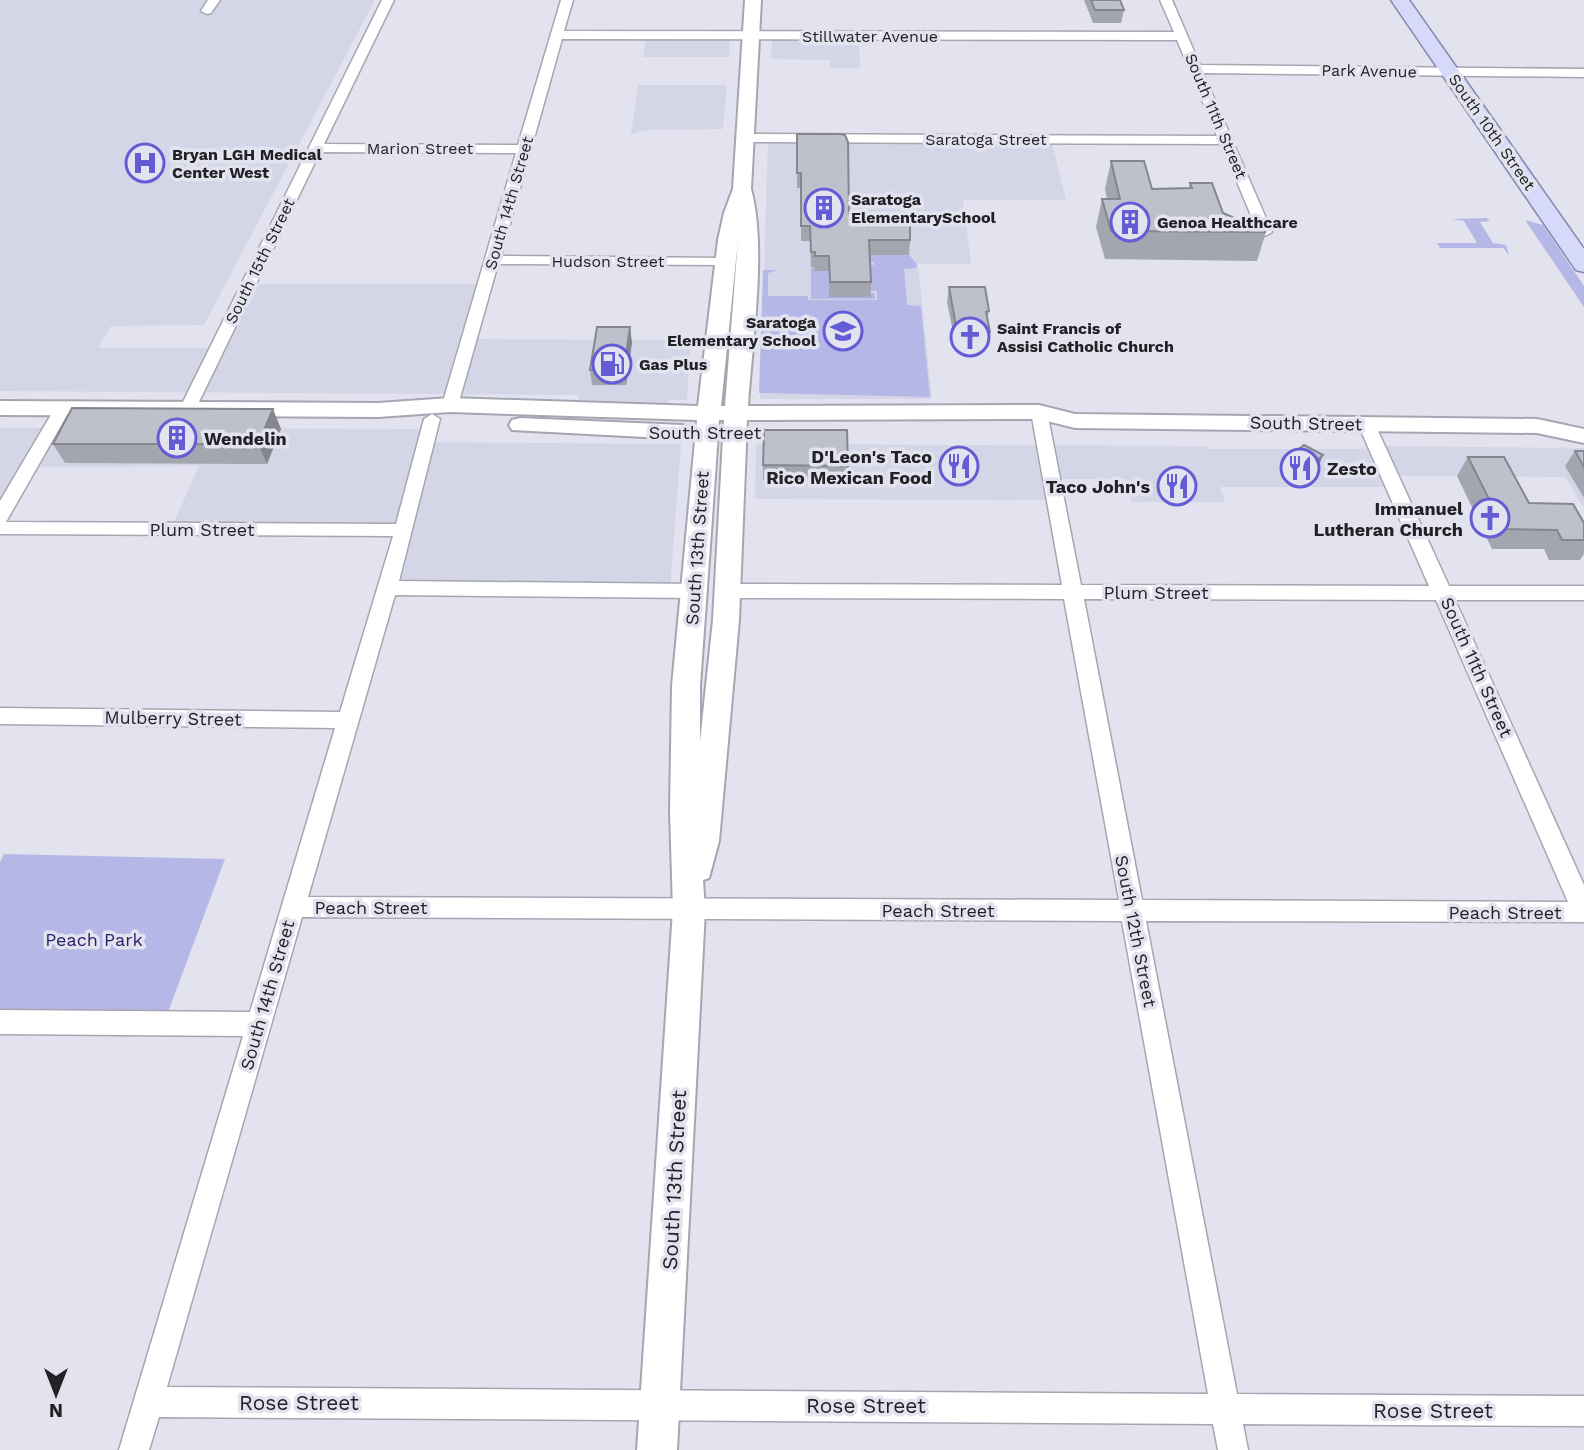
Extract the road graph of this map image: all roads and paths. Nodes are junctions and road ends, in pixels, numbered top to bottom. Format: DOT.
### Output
graph roads {
  1 [pos="214,0"];
  2 [pos="388,0"];
  3 [pos="567,0"];
  4 [pos="753,0"];
  5 [pos="1166,0"];
  6 [pos="1400,0"];
  7 [pos="206,11"];
  8 [pos="557,35"];
  9 [pos="751,36"];
  10 [pos="1182,36"];
  11 [pos="1196,69"];
  12 [pos="1450,72"];
  13 [pos="1584,74"];
  14 [pos="745,138"];
  15 [pos="1227,140"];
  16 [pos="315,148"];
  17 [pos="524,149"];
  18 [pos="742,189"];
  19 [pos="1265,232"];
  20 [pos="493,260"];
  21 [pos="724,262"];
  22 [pos="1584,265"];
  23 [pos="0,408"];
  24 [pos="63,408"];
  25 [pos="188,408"];
  26 [pos="441,412"];
  27 [pos="1584,417"];
  28 [pos="1041,422"];
  29 [pos="707,423"];
  30 [pos="736,423"];
  31 [pos="1367,424"];
  32 [pos="1537,426"];
  33 [pos="1584,436"];
  34 [pos="0,517"];
  35 [pos="0,528"];
  36 [pos="404,530"];
  37 [pos="386,588"];
  38 [pos="694,591"];
  39 [pos="727,591"];
  40 [pos="1072,592"];
  41 [pos="1444,592"];
  42 [pos="1584,593"];
  43 [pos="0,716"];
  44 [pos="346,720"];
  45 [pos="292,907"];
  46 [pos="689,909"];
  47 [pos="1131,911"];
  48 [pos="1584,911"];
  49 [pos="0,1022"];
  50 [pos="259,1024"];
  51 [pos="148,1402"];
  52 [pos="661,1404"];
  53 [pos="1225,1408"];
  54 [pos="1584,1411"];
  55 [pos="134,1450"];
  56 [pos="657,1450"];
  57 [pos="1233,1450"];
  1 -- 7 [label="street"];
  2 -- 16 [label="street, South 15th Street"];
  3 -- 8 [label="street, South 14th Street"];
  4 -- 9 [label="main road, South 13th Street"];
  5 -- 10 [label="street, South 11th Street"];
  6 -- 12 [label="main road, South 10th Street"];
  8 -- 9 [label="street, Stillwater Avenue"];
  8 -- 17 [label="street, South 14th Street"];
  9 -- 10 [label="street, Stillwater Avenue"];
  9 -- 14 [label="main road, South 13th Street"];
  10 -- 11 [label="street, South 11th Street"];
  11 -- 12 [label="street, Park Avenue"];
  11 -- 15 [label="street, South 11th Street"];
  12 -- 13 [label="street, Park Avenue"];
  12 -- 22 [label="main road, South 10th Street"];
  14 -- 15 [label="street, Saratoga Street"];
  14 -- 18 [label="main road, South 13th Street"];
  15 -- 19 [label="street, South 11th Street"];
  16 -- 17 [label="street, Marion Street"];
  16 -- 25 [label="street, South 15th Street"];
  17 -- 20 [label="street, South 14th Street"];
  18 -- 21 [label="main road, South 13th Street"];
  18 -- 30 [label="main road, South 13th Street"];
  20 -- 21 [label="street, Hudson Street"];
  20 -- 26 [label="street, South 14th Street"];
  21 -- 29 [label="main road, South 13th Street"];
  23 -- 24 [label="main road, South Street"];
  24 -- 25 [label="main road, South Street"];
  24 -- 34 [label="street"];
  25 -- 26 [label="main road, South Street"];
  26 -- 29 [label="main road, South Street"];
  26 -- 36 [label="street, South 14th Street"];
  27 -- 32 [label="main road, South Street"];
  28 -- 30 [label="main road, South Street"];
  28 -- 31 [label="main road, South Street"];
  28 -- 40 [label="street, South 12th Street"];
  29 -- 30 [label="main road, South Street"];
  29 -- 38 [label="main road, South 13th Street"];
  30 -- 39 [label="main road, South 13th Street"];
  31 -- 32 [label="main road, South Street"];
  31 -- 41 [label="street, South 11th Street"];
  32 -- 33 [label="main road, South Street"];
  35 -- 36 [label="street, Plum Street"];
  36 -- 37 [label="street, South 14th Street"];
  37 -- 38 [label="street"];
  37 -- 44 [label="street, South 14th Street"];
  38 -- 46 [label="main road, South 13th Street"];
  39 -- 40 [label="street, Plum Street"];
  39 -- 46 [label="main road, South 13th Street"];
  40 -- 41 [label="street, Plum Street"];
  40 -- 47 [label="street, South 12th Street"];
  41 -- 42 [label="street, Plum Street"];
  41 -- 48 [label="street, South 11th Street"];
  43 -- 44 [label="street, Mulberry Street"];
  44 -- 45 [label="street, South 14th Street"];
  45 -- 46 [label="street, Peach Street"];
  45 -- 50 [label="street, South 14th Street"];
  46 -- 47 [label="street, Peach Street"];
  46 -- 52 [label="main road, South 13th Street"];
  47 -- 48 [label="street, Peach Street"];
  47 -- 53 [label="street, South 12th Street"];
  49 -- 50 [label="street"];
  50 -- 51 [label="street, South 14th Street"];
  51 -- 52 [label="street, Rose Street"];
  51 -- 55 [label="street, South 14th Street"];
  52 -- 53 [label="street, Rose Street"];
  52 -- 56 [label="main road, South 13th Street"];
  53 -- 54 [label="street, Rose Street"];
  53 -- 57 [label="street, South 12th Street"];
}
